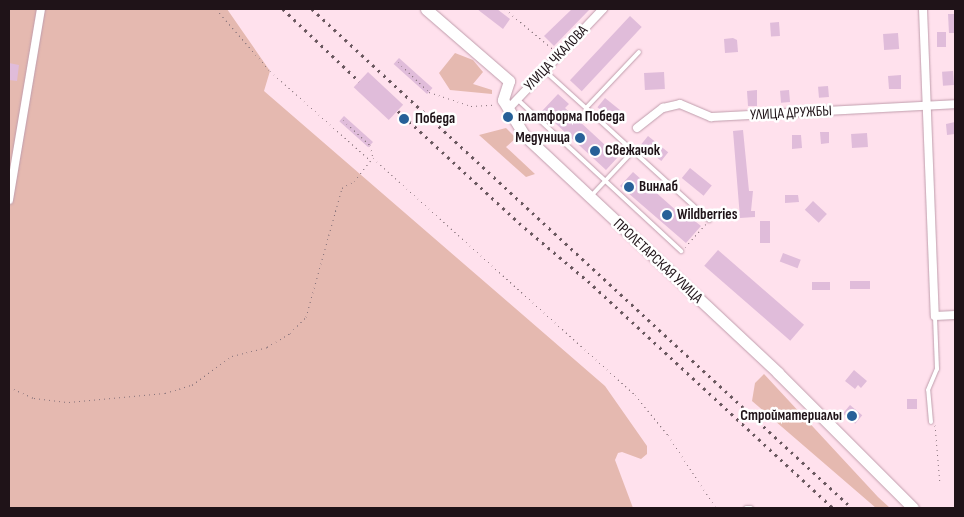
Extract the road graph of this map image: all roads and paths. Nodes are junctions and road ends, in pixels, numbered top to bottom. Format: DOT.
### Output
graph roads {
  1 [pos="41,9"];
  2 [pos="216,9"];
  3 [pos="426,9"];
  4 [pos="505,9"];
  5 [pos="603,9"];
  6 [pos="923,9"];
  7 [pos="639,52"];
  8 [pos="559,55"];
  9 [pos="398,62"];
  10 [pos="544,71"];
  11 [pos="494,104"];
  12 [pos="513,104"];
  13 [pos="955,104"];
  14 [pos="927,106"];
  15 [pos="586,108"];
  16 [pos="343,120"];
  17 [pos="638,128"];
  18 [pos="633,151"];
  19 [pos="373,158"];
  20 [pos="370,160"];
  21 [pos="605,181"];
  22 [pos="590,197"];
  23 [pos="9,200"];
  24 [pos="709,220"];
  25 [pos="681,251"];
  26 [pos="955,314"];
  27 [pos="935,316"];
  28 [pos="9,387"];
  29 [pos="930,422"];
  30 [pos="940,484"];
  31 [pos="716,508"];
  32 [pos="746,508"];
  33 [pos="752,508"];
  34 [pos="913,508"];
  1 -- 23 [label="street"];
  2 -- 20 [label="path"];
  3 -- 12 [label="main road, ПРОЛЕТАРСКАЯ УЛИЦА"];
  4 -- 8 [label="path"];
  5 -- 8 [label="street, УЛИЦА ЧКАЛОВА"];
  6 -- 14 [label="street"];
  7 -- 15 [label="lane"];
  8 -- 10 [label="street, УЛИЦА ЧКАЛОВА"];
  9 -- 11 [label="path"];
  10 -- 12 [label="street, УЛИЦА ЧКАЛОВА"];
  10 -- 15 [label="lane"];
  12 -- 21 [label="lane"];
  12 -- 22 [label="main road, ПРОЛЕТАРСКАЯ УЛИЦА"];
  13 -- 14 [label="street, УЛИЦА ДРУЖБЫ"];
  14 -- 17 [label="street, УЛИЦА ДРУЖБЫ"];
  14 -- 27 [label="street"];
  15 -- 18 [label="lane"];
  16 -- 19 [label="path"];
  18 -- 21 [label="lane"];
  18 -- 24 [label="lane"];
  19 -- 20 [label="path"];
  19 -- 31 [label="path"];
  20 -- 28 [label="path"];
  21 -- 22 [label="lane"];
  21 -- 25 [label="lane"];
  22 -- 34 [label="main road, ПРОЛЕТАРСКАЯ УЛИЦА"];
  24 -- 25 [label="path"];
  26 -- 27 [label="street"];
  27 -- 29 [label="lane"];
  29 -- 30 [label="path"];
  32 -- 33 [label="lane"];
}
